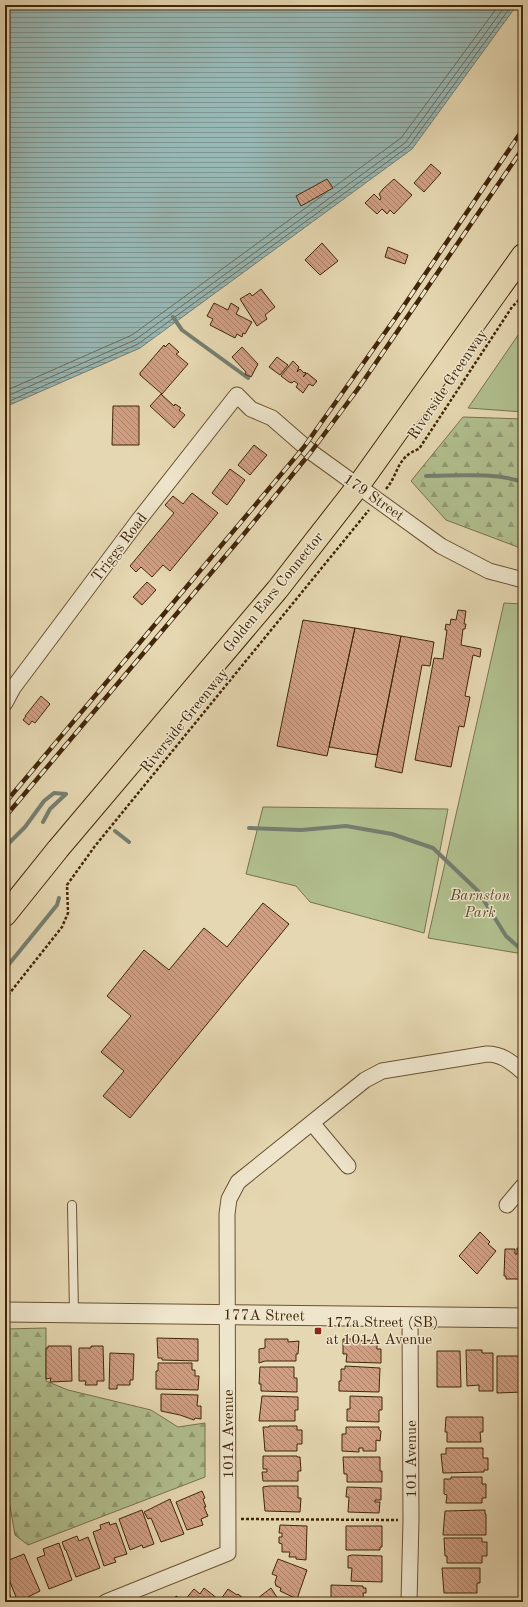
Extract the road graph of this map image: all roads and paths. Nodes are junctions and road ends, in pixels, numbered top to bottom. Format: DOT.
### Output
graph roads {
  1 [pos="523,255"];
  2 [pos="523,296"];
  3 [pos="237,395"];
  4 [pos="391,483"];
  5 [pos="358,486"];
  6 [pos="366,514"];
  7 [pos="523,580"];
  8 [pos="5,703"];
  9 [pos="5,915"];
  10 [pos="5,999"];
  11 [pos="523,1072"];
  12 [pos="312,1123"];
  13 [pos="348,1166"];
  14 [pos="523,1186"];
  15 [pos="72,1205"];
  16 [pos="507,1205"];
  17 [pos="5,1312"];
  18 [pos="74,1313"];
  19 [pos="228,1315"];
  20 [pos="410,1317"];
  21 [pos="523,1318"];
  22 [pos="236,1519"];
  23 [pos="398,1520"];
  24 [pos="106,1602"];
  25 [pos="409,1602"];
  1 -- 5 [label="main road, Golden Ears Connector"];
  2 -- 4 [label="path, Riverside Greenway"];
  3 -- 5 [label="street, 179 Street"];
  3 -- 8 [label="street, Triggs Road"];
  5 -- 7 [label="street, 179 Street"];
  5 -- 9 [label="main road, Golden Ears Connector"];
  6 -- 10 [label="path, Riverside Greenway"];
  11 -- 12 [label="street, 101A Avenue"];
  12 -- 13 [label="street"];
  12 -- 19 [label="street, 101A Avenue"];
  14 -- 16 [label="street"];
  15 -- 18 [label="lane"];
  17 -- 18 [label="street, 177A Street"];
  18 -- 19 [label="street, 177A Street"];
  19 -- 20 [label="street, 177A Street"];
  19 -- 24 [label="street, 101A Avenue"];
  20 -- 21 [label="street, 177A Street"];
  20 -- 25 [label="street, 101 Avenue"];
  22 -- 23 [label="path"];
}
